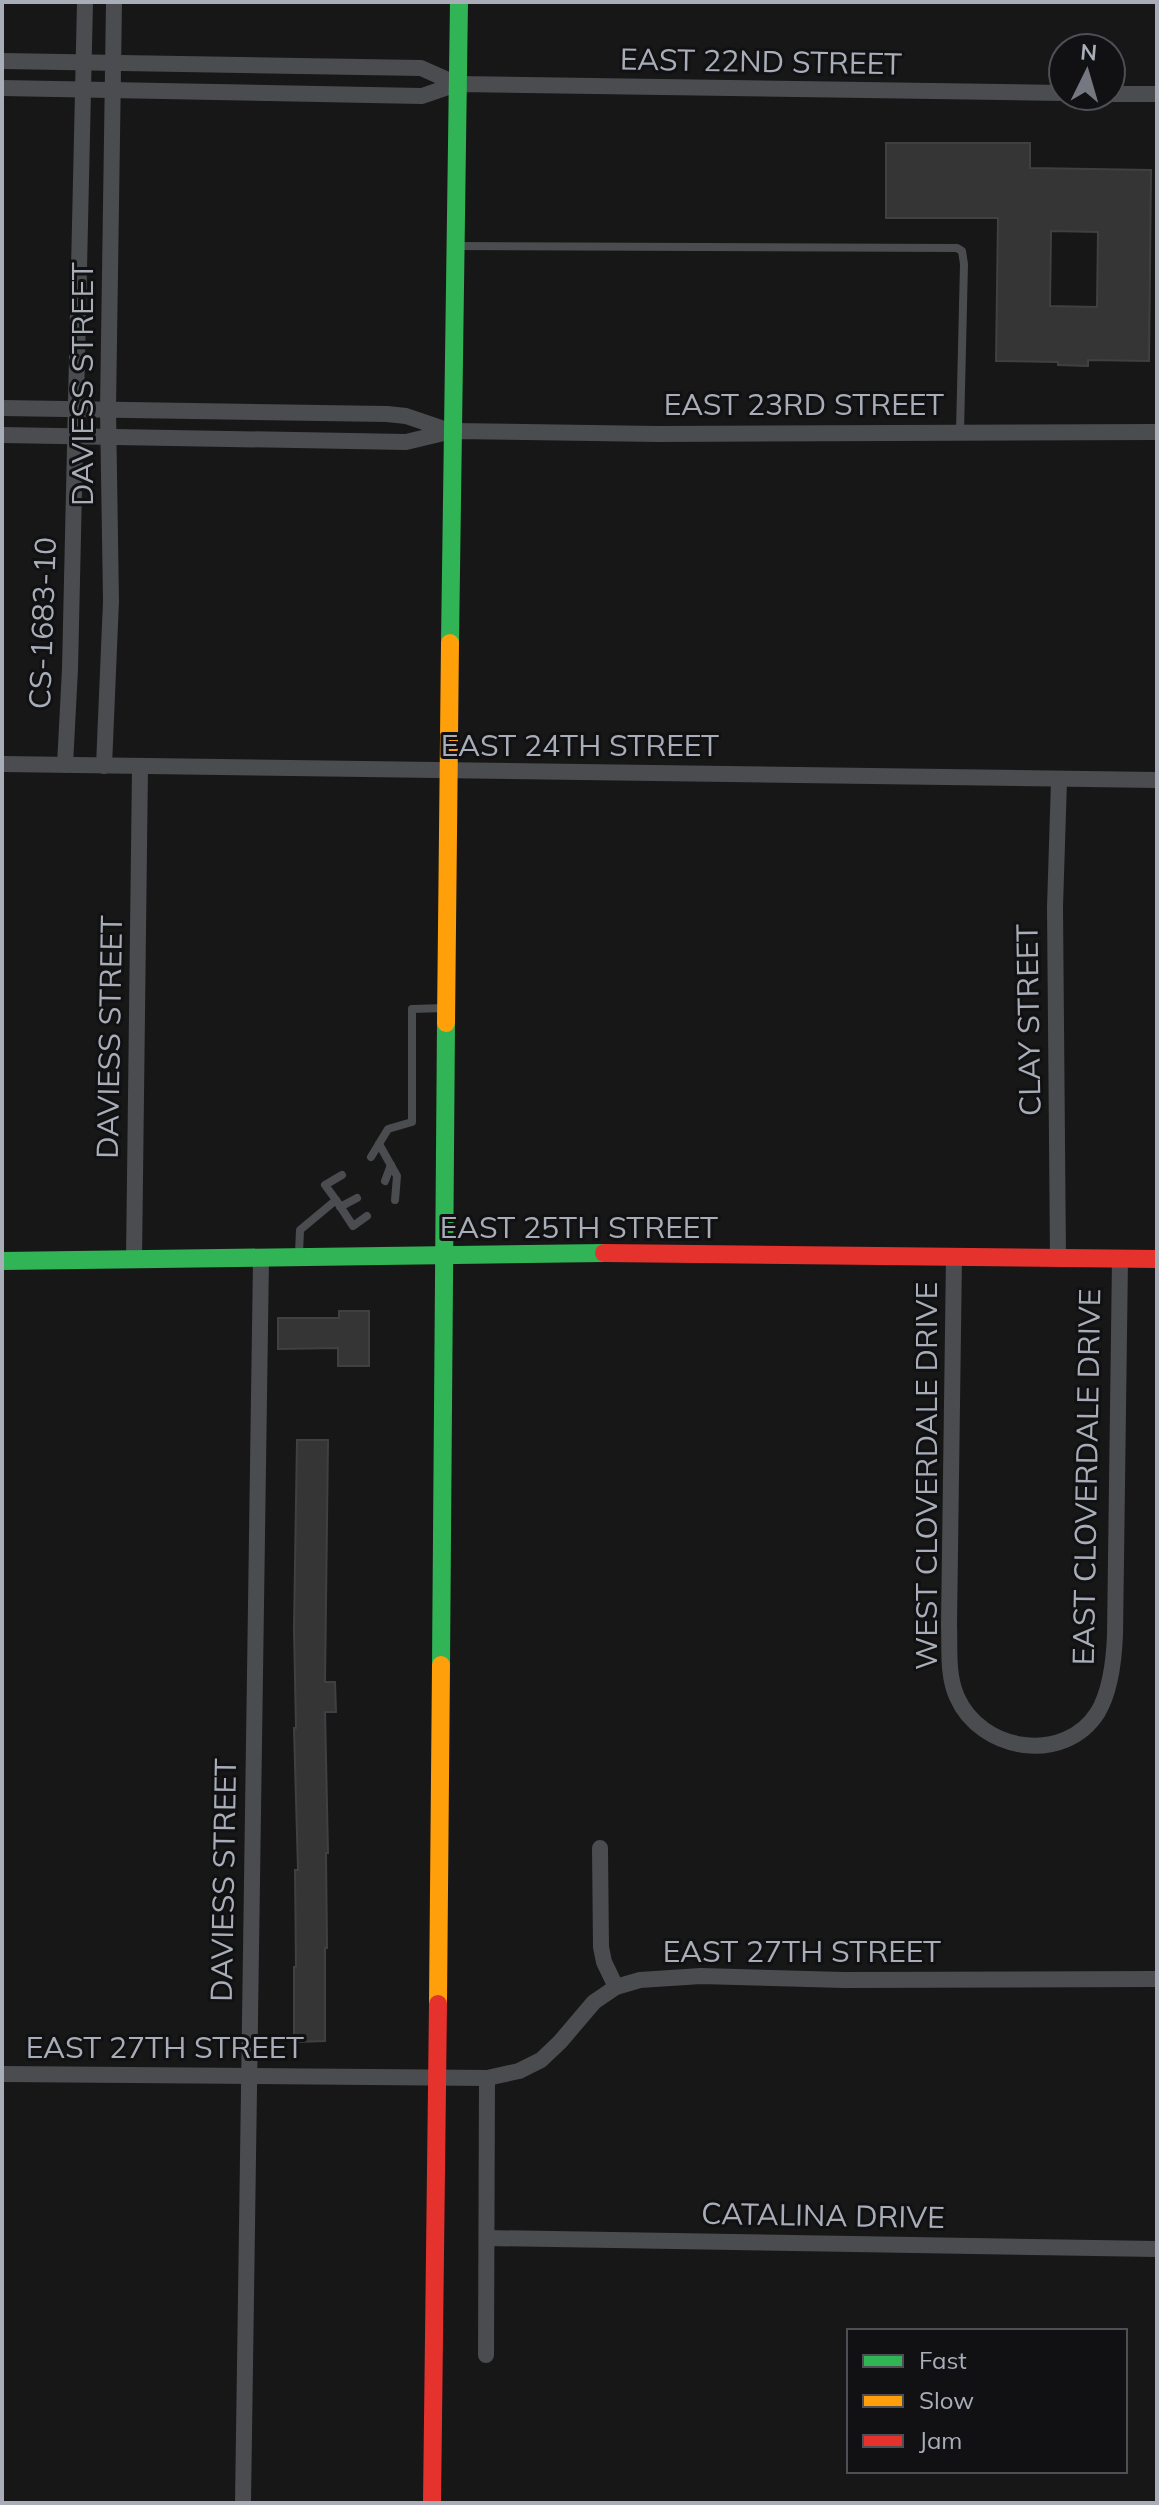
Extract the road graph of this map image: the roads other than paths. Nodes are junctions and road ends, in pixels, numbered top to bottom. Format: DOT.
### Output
graph roads {
  1 [pos="85,2"];
  2 [pos="114,2"];
  3 [pos="459,2"];
  4 [pos="2,61"];
  5 [pos="84,61"];
  6 [pos="113,61"];
  7 [pos="457,84"];
  8 [pos="2,88"];
  9 [pos="83,90"];
  10 [pos="112,90"];
  11 [pos="1047,93"];
  12 [pos="1127,94"];
  13 [pos="1157,94"];
  14 [pos="455,246"];
  15 [pos="2,408"];
  16 [pos="75,408"];
  17 [pos="108,409"];
  18 [pos="452,431"];
  19 [pos="960,431"];
  20 [pos="1157,432"];
  21 [pos="2,435"];
  22 [pos="74,437"];
  23 [pos="109,438"];
  24 [pos="2,764"];
  25 [pos="65,765"];
  26 [pos="104,766"];
  27 [pos="140,767"];
  28 [pos="448,772"];
  29 [pos="1157,780"];
  30 [pos="1059,781"];
  31 [pos="445,1008"];
  32 [pos="379,1144"];
  33 [pos="371,1157"];
  34 [pos="391,1165"];
  35 [pos="342,1175"];
  36 [pos="385,1181"];
  37 [pos="357,1198"];
  38 [pos="395,1200"];
  39 [pos="338,1203"];
  40 [pos="367,1216"];
  41 [pos="442,1255"];
  42 [pos="954,1257"];
  43 [pos="299,1258"];
  44 [pos="1058,1258"];
  45 [pos="261,1259"];
  46 [pos="1120,1259"];
  47 [pos="1157,1259"];
  48 [pos="134,1260"];
  49 [pos="2,1261"];
  50 [pos="1032,1747"];
  51 [pos="600,1848"];
  52 [pos="1157,1979"];
  53 [pos="616,1987"];
  54 [pos="2,2074"];
  55 [pos="248,2075"];
  56 [pos="438,2078"];
  57 [pos="487,2078"];
  58 [pos="487,2238"];
  59 [pos="1157,2249"];
  60 [pos="486,2355"];
  61 [pos="243,2503"];
  62 [pos="432,2503"];
  1 -- 5 [label="street, CS-1683-10"];
  2 -- 6 [label="street, DAVIESS STREET"];
  3 -- 7 [label="street"];
  4 -- 5 [label="street, EAST 22ND STREET"];
  5 -- 6 [label="street, EAST 22ND STREET"];
  5 -- 9 [label="street, CS-1683-10"];
  6 -- 7 [label="street, EAST 22ND STREET"];
  6 -- 10 [label="street, DAVIESS STREET"];
  7 -- 10 [label="street, EAST 22ND STREET"];
  7 -- 11 [label="street, EAST 22ND STREET"];
  7 -- 14 [label="street"];
  8 -- 9 [label="street, EAST 22ND STREET"];
  9 -- 10 [label="street, EAST 22ND STREET"];
  9 -- 16 [label="street, CS-1683-10"];
  10 -- 17 [label="street, DAVIESS STREET"];
  12 -- 13 [label="street"];
  14 -- 18 [label="street"];
  14 -- 19 [label="lane"];
  15 -- 16 [label="street, EAST 23RD STREET"];
  16 -- 17 [label="street, EAST 23RD STREET"];
  16 -- 22 [label="street, CS-1683-10"];
  17 -- 18 [label="street, EAST 23RD STREET"];
  17 -- 23 [label="street, DAVIESS STREET"];
  18 -- 19 [label="street, EAST 23RD STREET"];
  18 -- 23 [label="street, EAST 23RD STREET"];
  18 -- 28 [label="street"];
  19 -- 20 [label="street, EAST 23RD STREET"];
  21 -- 22 [label="street, EAST 23RD STREET"];
  22 -- 23 [label="street, EAST 23RD STREET"];
  22 -- 25 [label="street, CS-1683-10"];
  23 -- 26 [label="street, DAVIESS STREET"];
  24 -- 25 [label="street, EAST 24TH STREET"];
  25 -- 26 [label="street, EAST 24TH STREET"];
  26 -- 27 [label="street, EAST 24TH STREET"];
  27 -- 28 [label="street, EAST 24TH STREET"];
  27 -- 48 [label="street, DAVIESS STREET"];
  28 -- 30 [label="street, EAST 24TH STREET"];
  28 -- 31 [label="street"];
  29 -- 30 [label="street, EAST 24TH STREET"];
  30 -- 44 [label="street, CLAY STREET"];
  31 -- 32 [label="lane"];
  31 -- 41 [label="street"];
  32 -- 33 [label="lane"];
  32 -- 34 [label="lane"];
  34 -- 36 [label="lane"];
  34 -- 38 [label="lane"];
  35 -- 39 [label="lane"];
  37 -- 39 [label="lane"];
  39 -- 40 [label="lane"];
  39 -- 43 [label="lane"];
  41 -- 42 [label="street, EAST 25TH STREET"];
  41 -- 43 [label="street, EAST 25TH STREET"];
  41 -- 56 [label="street"];
  42 -- 44 [label="street, EAST 25TH STREET"];
  42 -- 50 [label="street, WEST CLOVERDALE DRIVE"];
  43 -- 45 [label="street, EAST 25TH STREET"];
  44 -- 46 [label="street, EAST 25TH STREET"];
  45 -- 48 [label="street, EAST 25TH STREET"];
  45 -- 55 [label="street, DAVIESS STREET"];
  46 -- 47 [label="street, EAST 25TH STREET"];
  46 -- 50 [label="street, EAST CLOVERDALE DRIVE"];
  48 -- 49 [label="street, EAST 25TH STREET"];
  51 -- 53 [label="street"];
  52 -- 53 [label="street, EAST 27TH STREET"];
  53 -- 57 [label="street, EAST 27TH STREET"];
  54 -- 55 [label="street, EAST 27TH STREET"];
  55 -- 56 [label="street, EAST 27TH STREET"];
  55 -- 61 [label="street, DAVIESS STREET"];
  56 -- 57 [label="street, EAST 27TH STREET"];
  56 -- 62 [label="street"];
  57 -- 58 [label="street"];
  58 -- 59 [label="street, CATALINA DRIVE"];
  58 -- 60 [label="street"];
}
